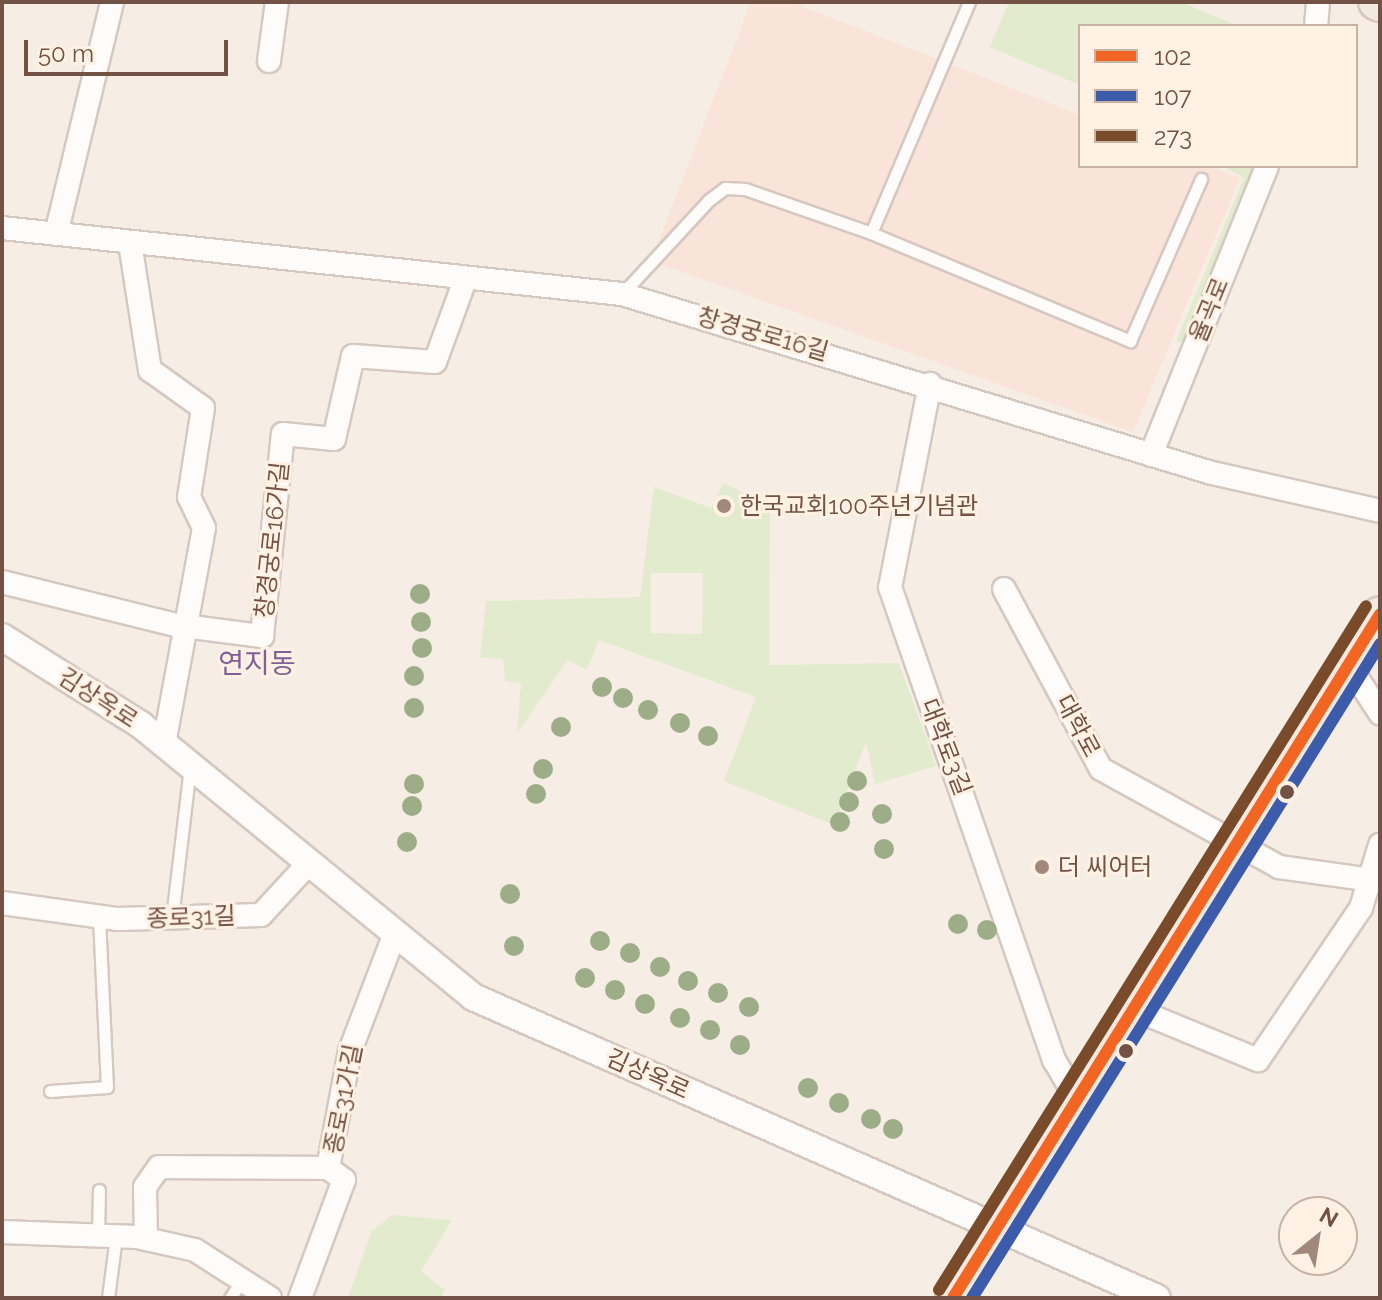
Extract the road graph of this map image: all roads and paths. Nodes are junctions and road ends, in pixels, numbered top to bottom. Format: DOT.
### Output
graph roads {
  1 [pos="112,2"];
  2 [pos="277,2"];
  3 [pos="969,2"];
  4 [pos="1318,2"];
  5 [pos="1316,24"];
  6 [pos="269,61"];
  7 [pos="1266,168"];
  8 [pos="1201,179"];
  9 [pos="2,228"];
  10 [pos="871,233"];
  11 [pos="56,234"];
  12 [pos="130,243"];
  13 [pos="465,280"];
  14 [pos="622,294"];
  15 [pos="930,384"];
  16 [pos="1151,455"];
  17 [pos="1380,511"];
  18 [pos="2,582"];
  19 [pos="1004,589"];
  20 [pos="1380,614"];
  21 [pos="186,623"];
  22 [pos="2,637"];
  23 [pos="1348,664"];
  24 [pos="1380,713"];
  25 [pos="164,744"];
  26 [pos="190,766"];
  27 [pos="1236,844"];
  28 [pos="1380,845"];
  29 [pos="308,864"];
  30 [pos="1375,880"];
  31 [pos="2,903"];
  32 [pos="99,917"];
  33 [pos="172,918"];
  34 [pos="394,936"];
  35 [pos="1134,1009"];
  36 [pos="50,1091"];
  37 [pos="1077,1099"];
  38 [pos="328,1168"];
  39 [pos="99,1190"];
  40 [pos="997,1228"];
  41 [pos="2,1232"];
  42 [pos="107,1236"];
  43 [pos="146,1239"];
  44 [pos="243,1278"];
  45 [pos="108,1298"];
  46 [pos="230,1298"];
  47 [pos="270,1298"];
  48 [pos="300,1298"];
  49 [pos="953,1298"];
  50 [pos="1157,1298"];
  1 -- 11 [label="street"];
  2 -- 6 [label="street"];
  3 -- 10 [label="lane"];
  4 -- 5 [label="street"];
  7 -- 16 [label="street, 율곡로"];
  8 -- 10 [label="lane"];
  9 -- 11 [label="street, 창경궁로16길"];
  10 -- 14 [label="lane"];
  11 -- 12 [label="street, 창경궁로16길"];
  12 -- 13 [label="street, 창경궁로16길"];
  12 -- 21 [label="street"];
  13 -- 14 [label="street, 창경궁로16길"];
  13 -- 21 [label="street, 창경궁로16가길"];
  14 -- 15 [label="street, 창경궁로16길"];
  15 -- 16 [label="street, 창경궁로16길"];
  15 -- 37 [label="street, 대학로3길"];
  16 -- 17 [label="street, 창경궁로16길"];
  18 -- 21 [label="street, 창경궁로16가길"];
  19 -- 27 [label="street, 대학로"];
  20 -- 23 [label="main road"];
  21 -- 25 [label="street"];
  22 -- 25 [label="street, 김상옥로"];
  23 -- 24 [label="street"];
  23 -- 27 [label="main road"];
  25 -- 26 [label="street, 김상옥로"];
  26 -- 29 [label="street, 김상옥로"];
  26 -- 33 [label="lane"];
  27 -- 30 [label="street, 대학로"];
  27 -- 35 [label="main road"];
  28 -- 30 [label="street"];
  29 -- 33 [label="street, 종로31길"];
  29 -- 34 [label="street, 김상옥로"];
  30 -- 35 [label="street"];
  31 -- 32 [label="street, 종로31길"];
  32 -- 33 [label="street, 종로31길"];
  32 -- 36 [label="lane"];
  34 -- 38 [label="street, 종로31가길"];
  34 -- 40 [label="street, 김상옥로"];
  35 -- 37 [label="main road"];
  37 -- 40 [label="main road"];
  38 -- 43 [label="street, 종로31가길"];
  38 -- 48 [label="street"];
  39 -- 42 [label="lane"];
  40 -- 49 [label="main road"];
  40 -- 50 [label="street, 김상옥로"];
  41 -- 42 [label="street"];
  42 -- 43 [label="street"];
  42 -- 45 [label="lane"];
  43 -- 44 [label="street"];
  44 -- 46 [label="lane"];
  44 -- 47 [label="street"];
}
